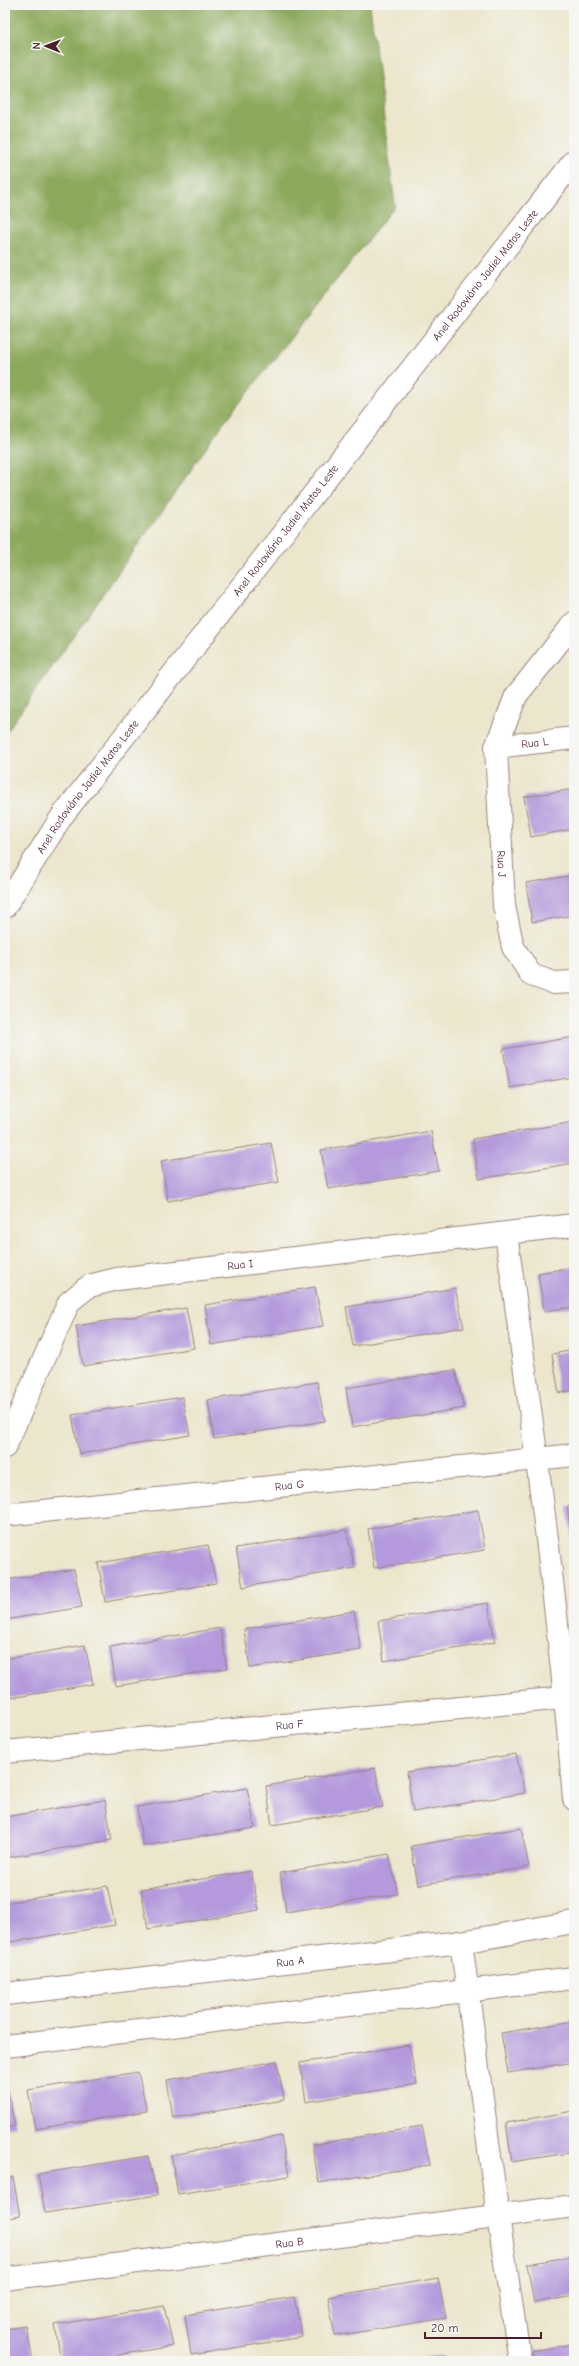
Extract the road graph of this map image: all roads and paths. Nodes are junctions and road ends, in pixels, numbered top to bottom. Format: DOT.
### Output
graph roads {
  1 [pos="574,160"];
  2 [pos="574,623"];
  3 [pos="574,738"];
  4 [pos="496,748"];
  5 [pos="5,907"];
  6 [pos="574,982"];
  7 [pos="574,1225"];
  8 [pos="506,1234"];
  9 [pos="5,1447"];
  10 [pos="574,1455"];
  11 [pos="538,1460"];
  12 [pos="5,1516"];
  13 [pos="570,1697"];
  14 [pos="5,1752"];
  15 [pos="574,1799"];
  16 [pos="574,1922"];
  17 [pos="461,1942"];
  18 [pos="574,1978"];
  19 [pos="469,1992"];
  20 [pos="5,1994"];
  21 [pos="5,2046"];
  22 [pos="574,2206"];
  23 [pos="498,2216"];
  24 [pos="5,2279"];
  25 [pos="520,2361"];
  1 -- 5 [label="main road, Anel Rodoviário Jadiel Matos Leste"];
  2 -- 4 [label="main road"];
  3 -- 4 [label="main road, Rua L"];
  4 -- 6 [label="main road, Rua J"];
  7 -- 8 [label="main road, Rua I"];
  8 -- 9 [label="main road, Rua I"];
  8 -- 11 [label="main road"];
  10 -- 11 [label="main road, Rua G"];
  11 -- 12 [label="main road, Rua G"];
  11 -- 13 [label="main road"];
  13 -- 14 [label="main road, Rua F"];
  13 -- 15 [label="main road"];
  16 -- 17 [label="main road, Rua A"];
  17 -- 19 [label="main road"];
  17 -- 20 [label="main road, Rua A"];
  18 -- 19 [label="main road"];
  19 -- 21 [label="main road"];
  19 -- 23 [label="main road"];
  22 -- 23 [label="main road, Rua B"];
  23 -- 24 [label="main road, Rua B"];
  23 -- 25 [label="main road"];
}
